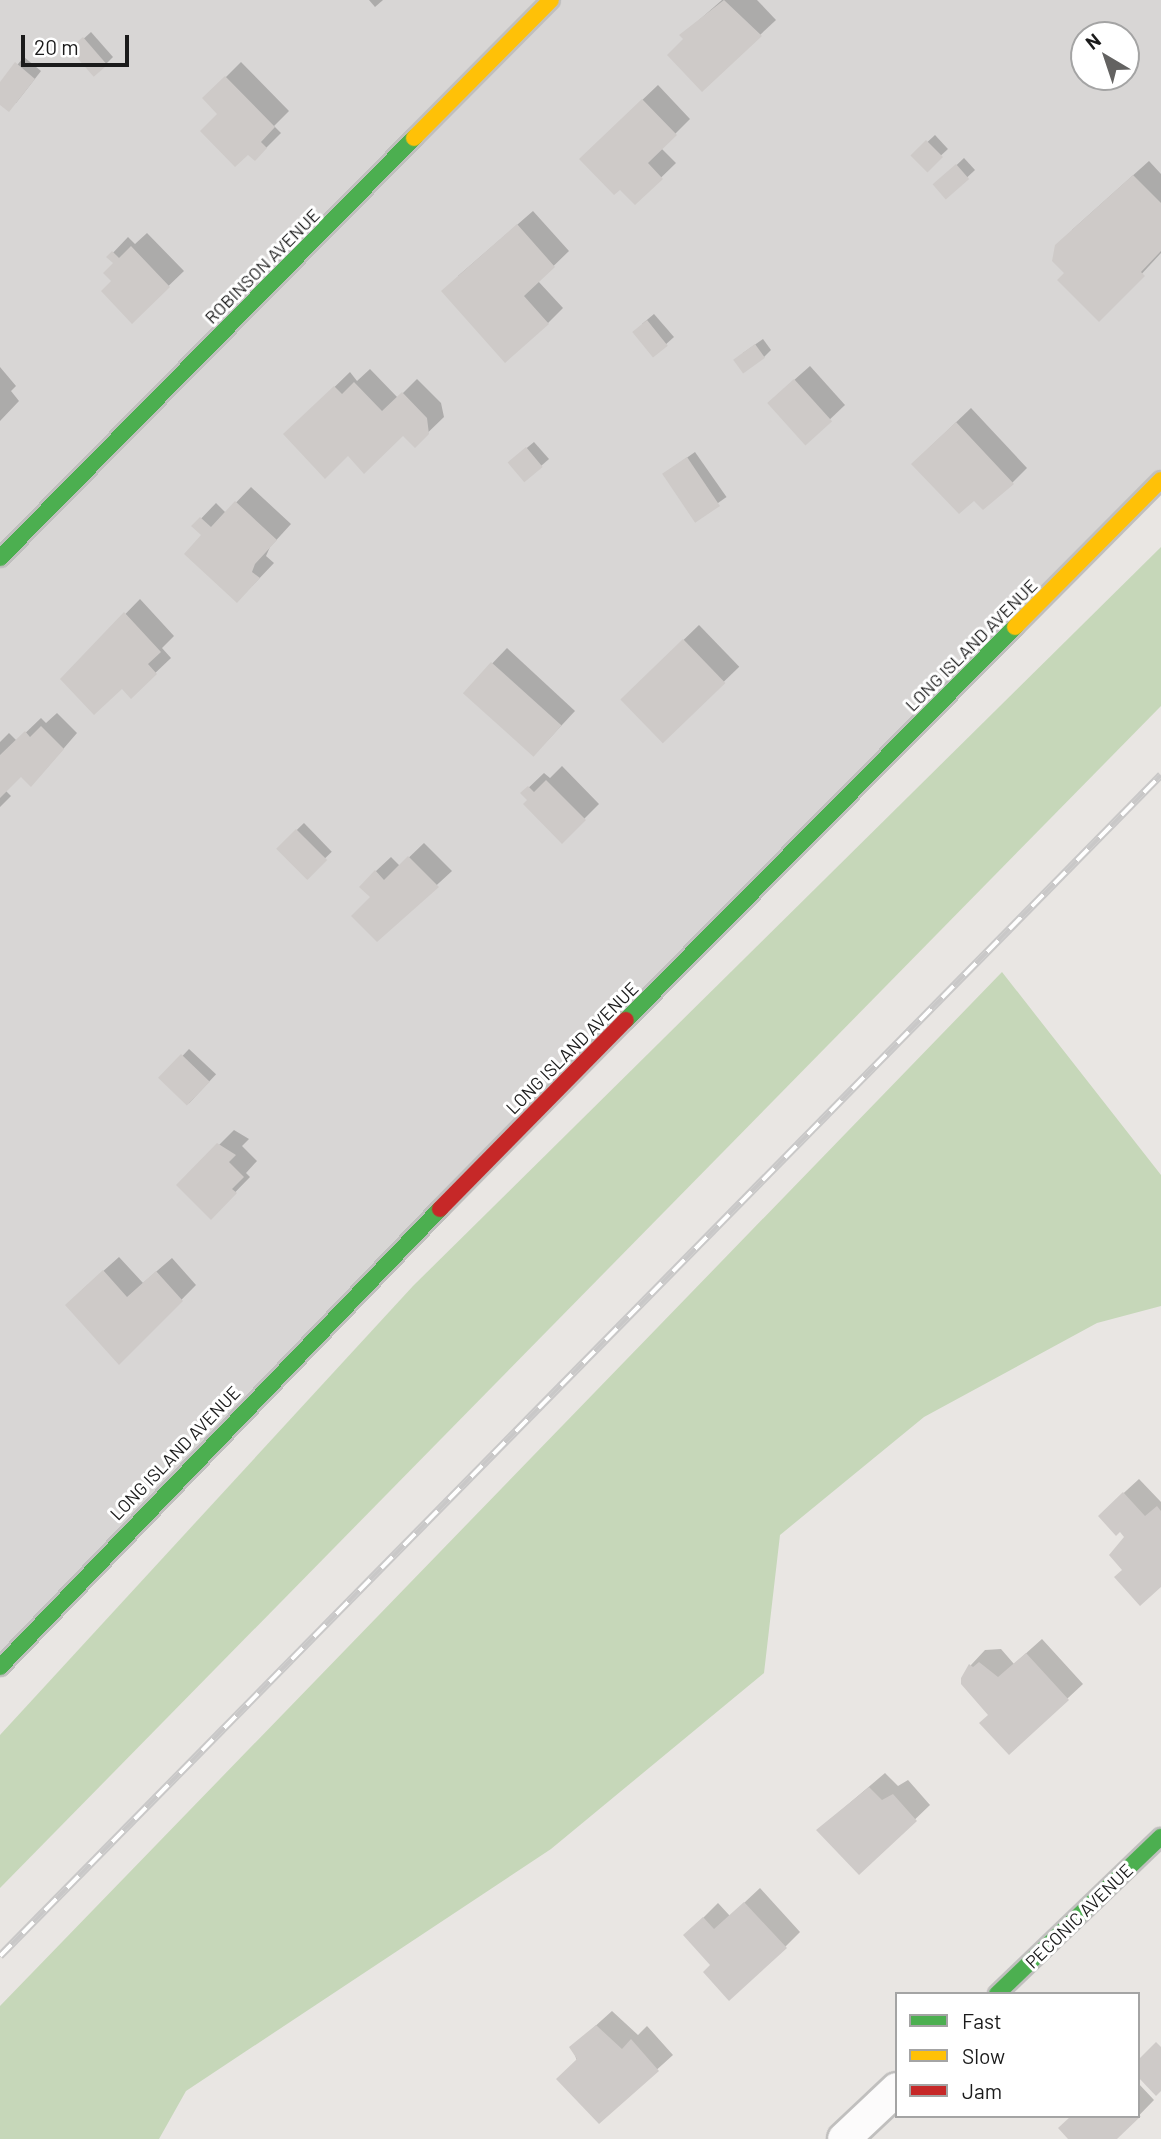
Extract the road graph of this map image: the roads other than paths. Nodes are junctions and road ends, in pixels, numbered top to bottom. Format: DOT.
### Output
graph roads {
  1 [pos="551,0"];
  2 [pos="1161,480"];
  3 [pos="0,558"];
  4 [pos="0,1664"];
  5 [pos="1161,1838"];
  6 [pos="999,1992"];
  7 [pos="895,2091"];
  8 [pos="845,2139"];
  1 -- 3 [label="street, ROBINSON AVENUE"];
  2 -- 4 [label="street, LONG ISLAND AVENUE"];
  5 -- 6 [label="street, PECONIC AVENUE"];
  7 -- 8 [label="street"];
}
